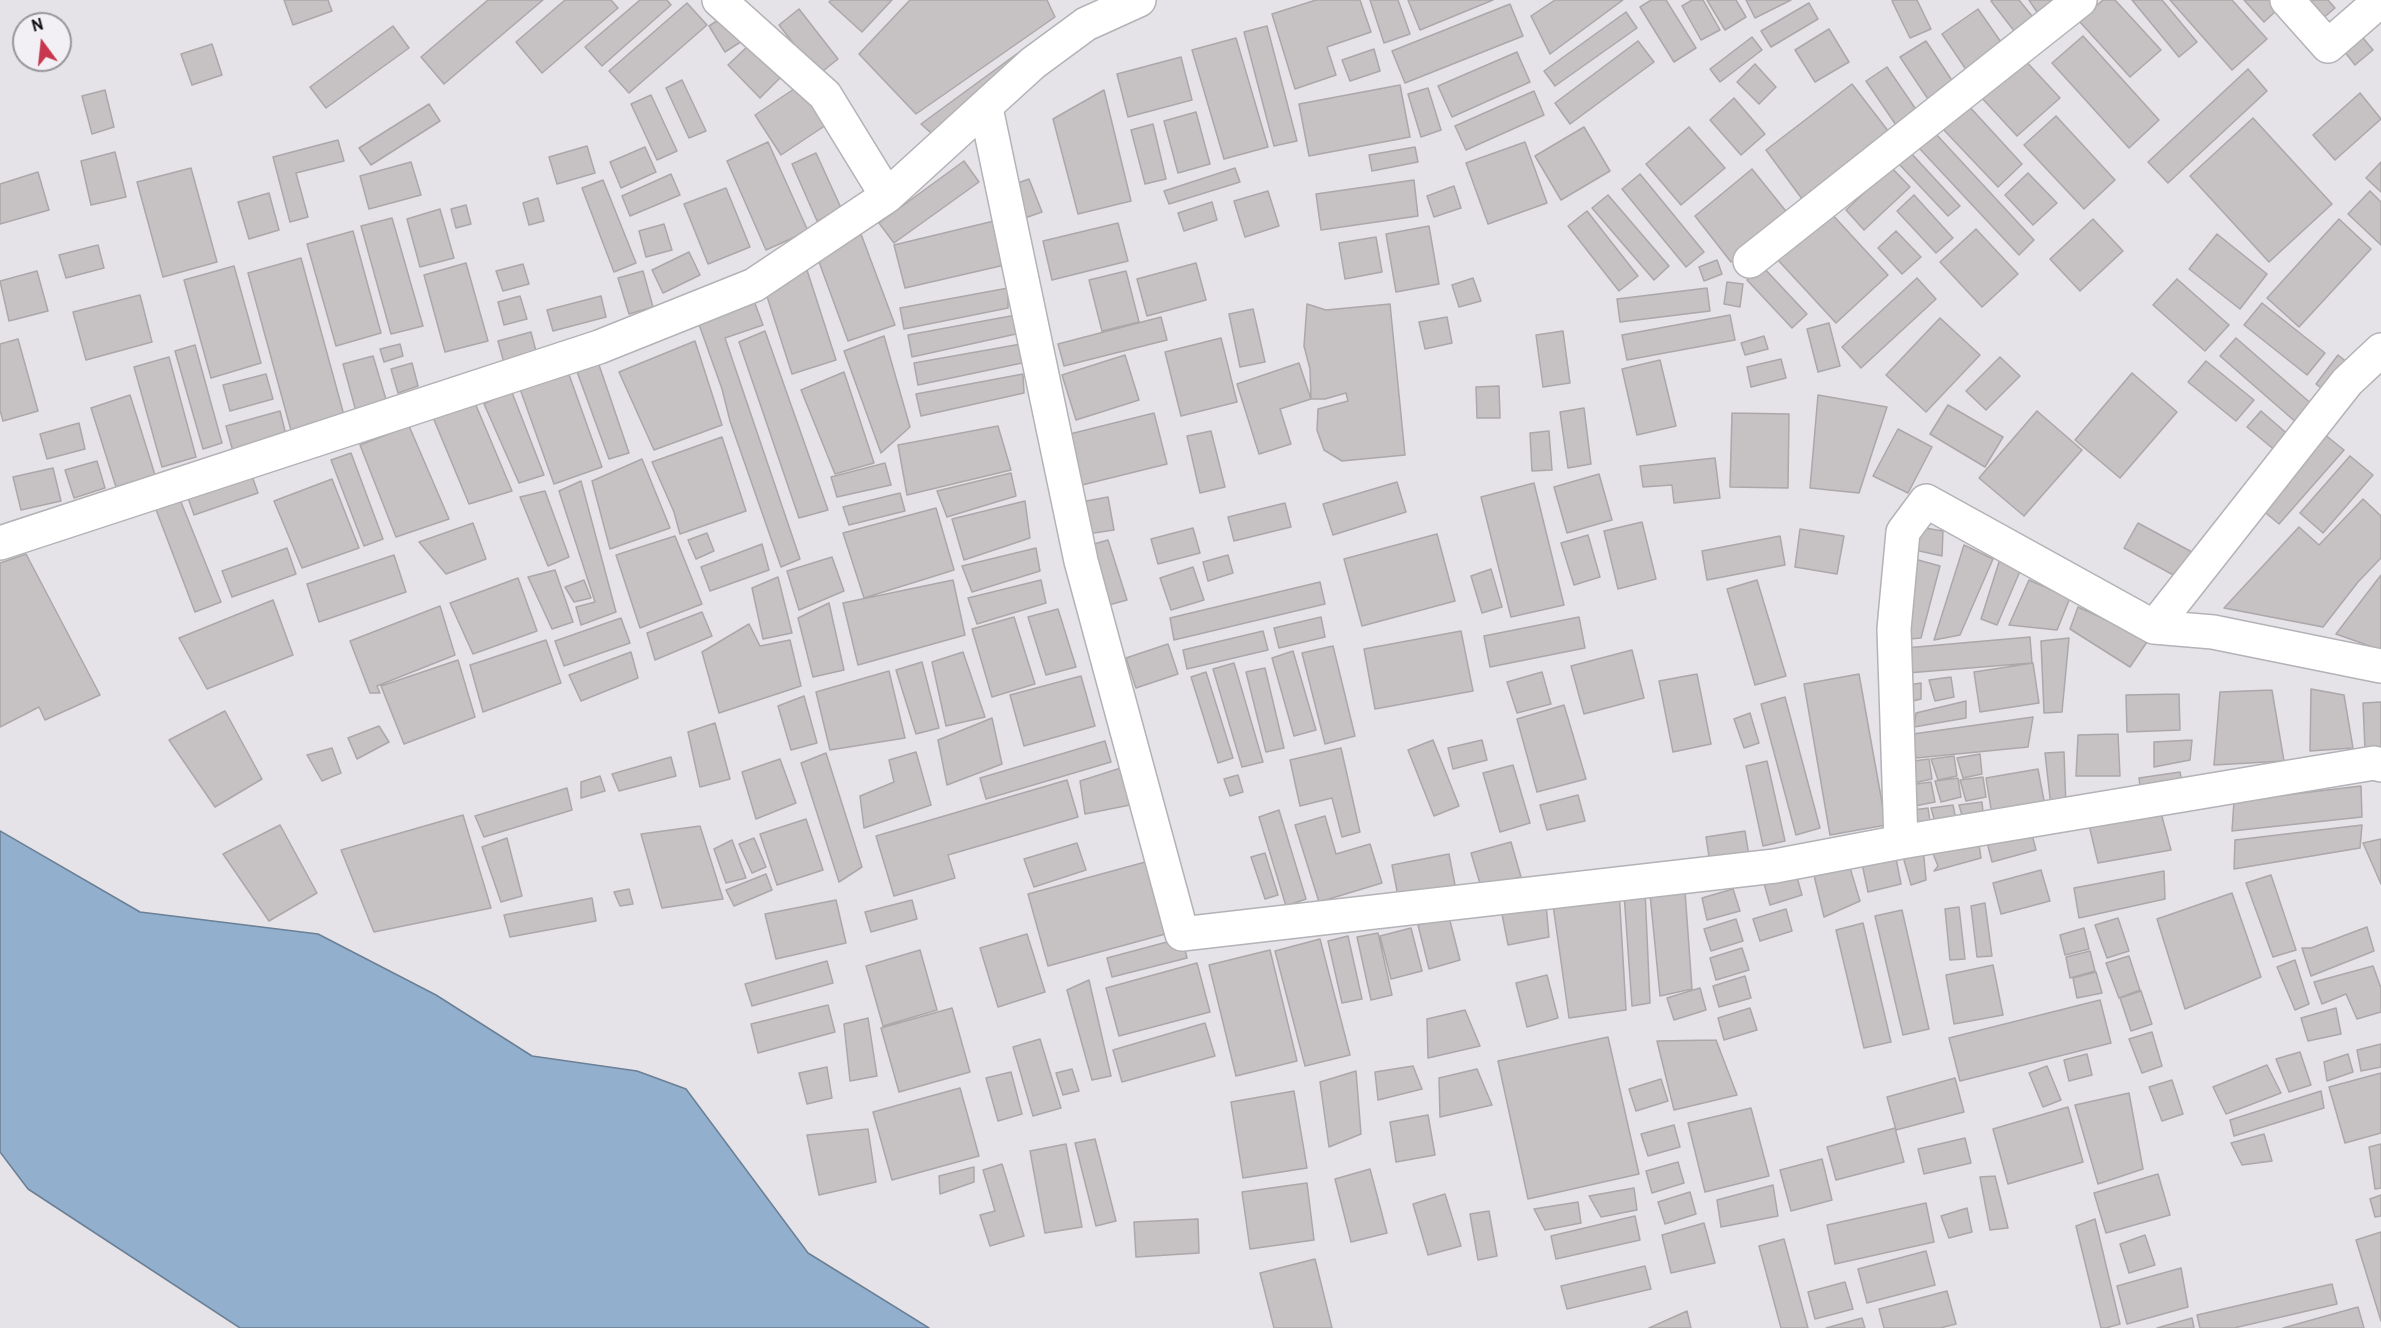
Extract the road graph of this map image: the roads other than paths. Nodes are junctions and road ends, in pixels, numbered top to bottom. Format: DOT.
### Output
graph roads {
  1 [pos="720,0"];
  2 [pos="1139,0"];
  3 [pos="2080,0"];
  4 [pos="2287,0"];
  5 [pos="2381,0"];
  6 [pos="986,108"];
  7 [pos="887,196"];
  8 [pos="1750,261"];
  9 [pos="2381,350"];
  10 [pos="0,543"];
  11 [pos="2154,627"];
  12 [pos="2381,666"];
  13 [pos="2381,765"];
  14 [pos="1901,842"];
  1 -- 7 [label="street"];
  2 -- 6 [label="street"];
  3 -- 8 [label="street"];
  4 -- 5 [label="street"];
  6 -- 7 [label="street"];
  6 -- 14 [label="street"];
  7 -- 10 [label="street"];
  9 -- 11 [label="street"];
  11 -- 12 [label="street"];
  11 -- 14 [label="street"];
  13 -- 14 [label="street"];
}
